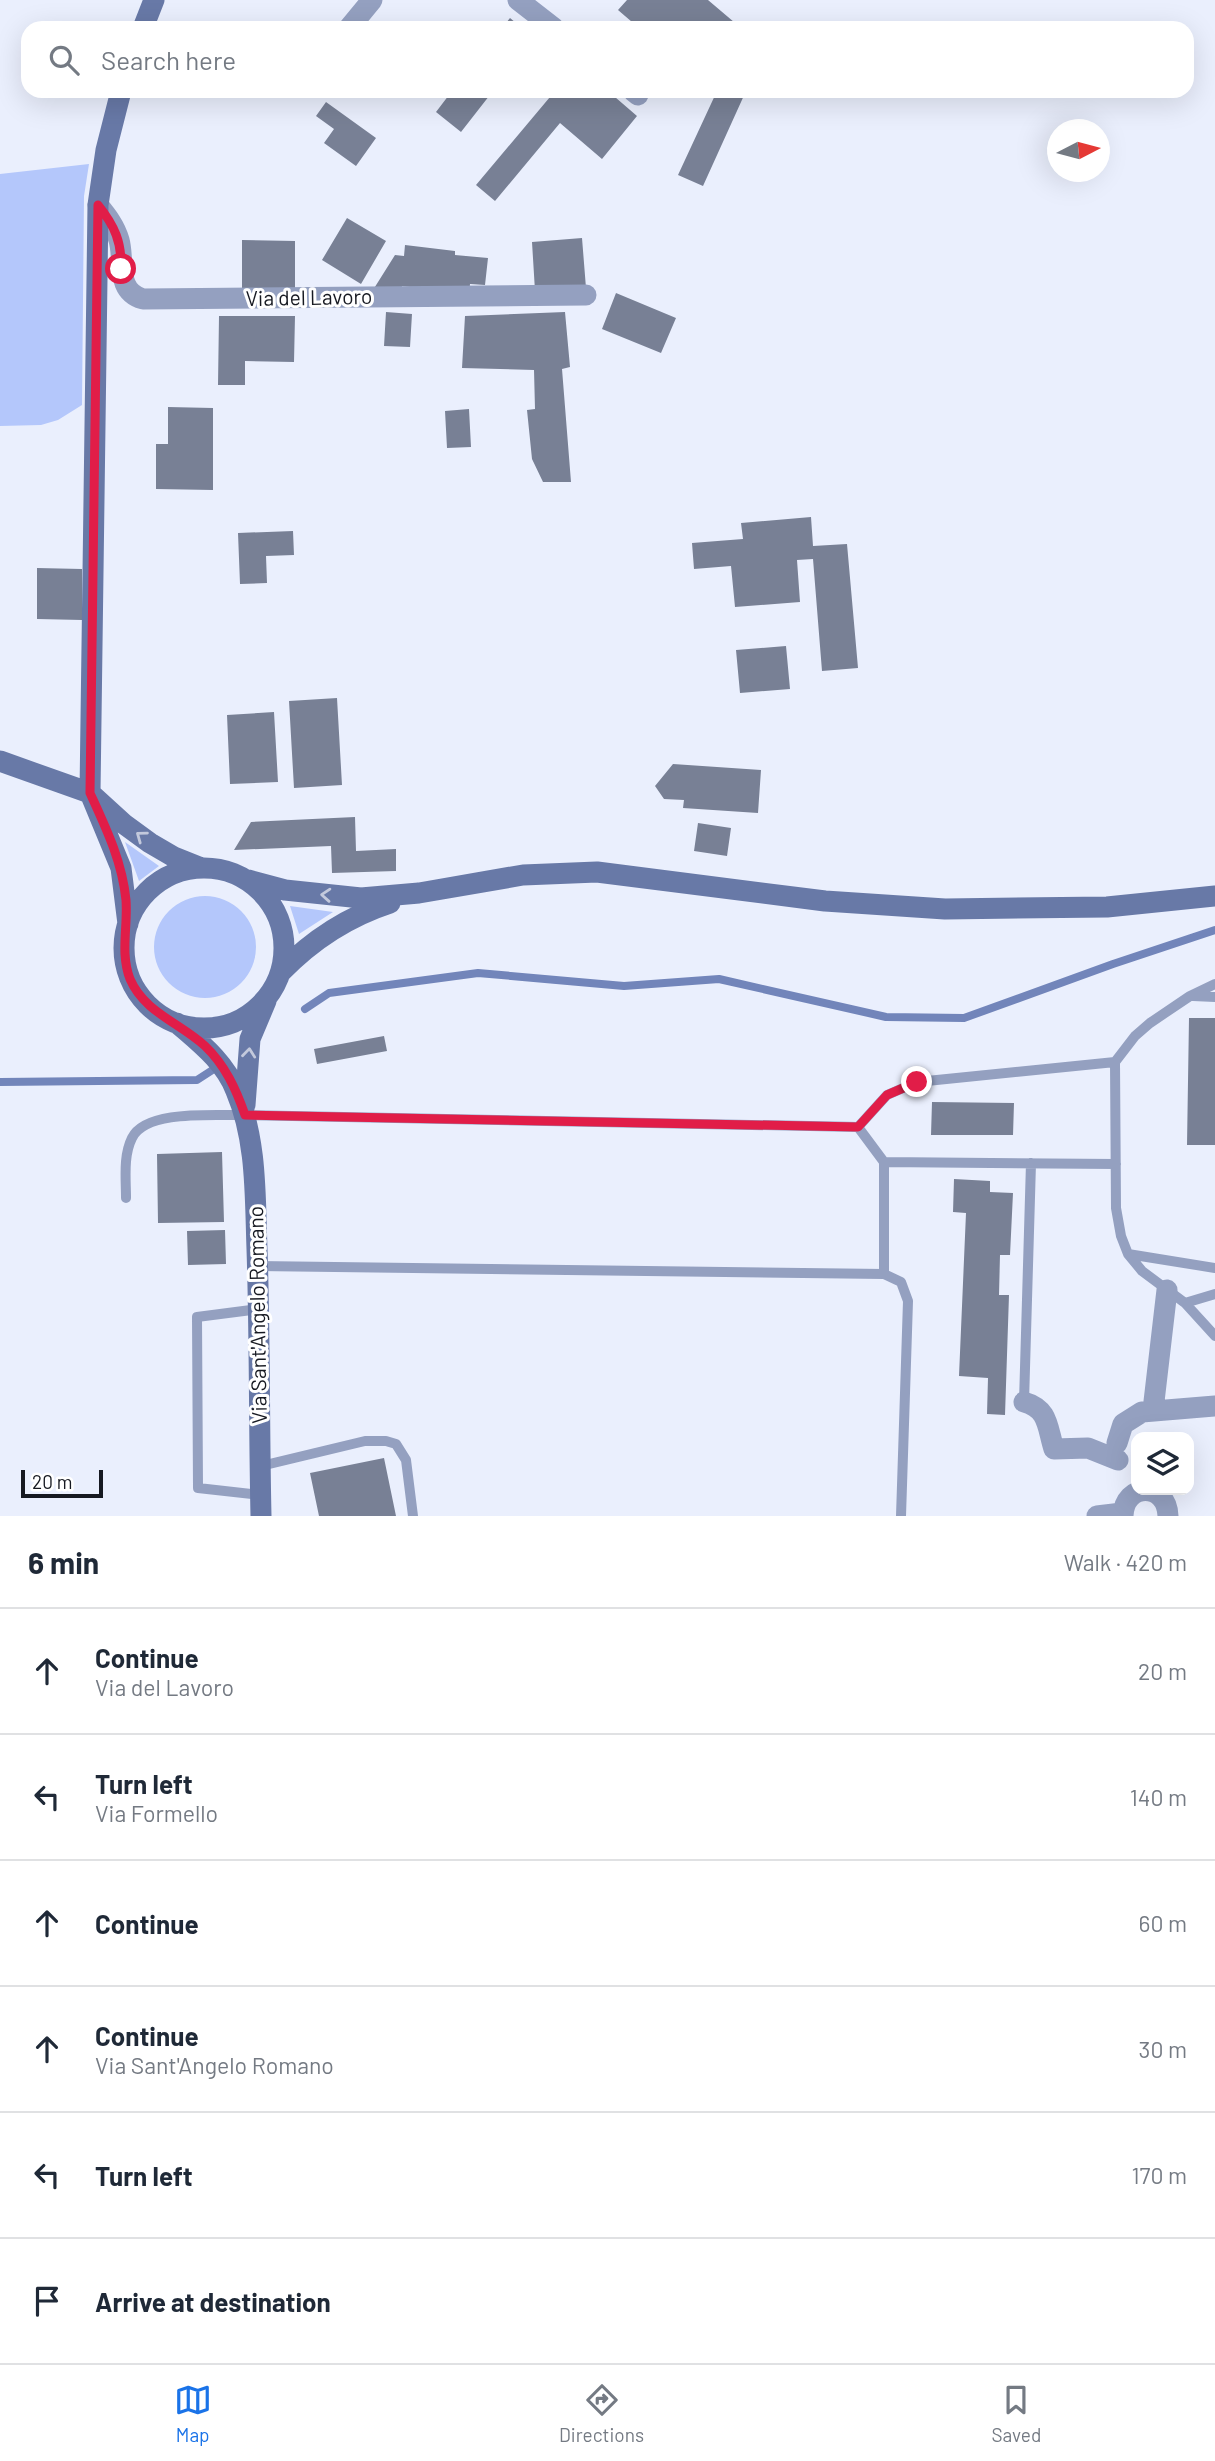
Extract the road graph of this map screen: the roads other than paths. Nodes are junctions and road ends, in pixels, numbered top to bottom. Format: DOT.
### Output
graph roads {
  1 [pos="154,0"];
  2 [pos="372,0"];
  3 [pos="518,0"];
  4 [pos="146,21"];
  5 [pos="355,21"];
  6 [pos="545,21"];
  7 [pos="119,98"];
  8 [pos="98,205"];
  9 [pos="586,295"];
  10 [pos="0,761"];
  11 [pos="90,793"];
  12 [pos="199,867"];
  13 [pos="248,880"];
  14 [pos="419,893"];
  15 [pos="1215,896"];
  16 [pos="128,924"];
  17 [pos="281,972"];
  18 [pos="1215,984"];
  19 [pos="269,995"];
  20 [pos="1190,996"];
  21 [pos="1215,997"];
  22 [pos="177,1023"];
  23 [pos="1115,1062"];
  24 [pos="245,1115"];
  25 [pos="858,1127"];
  26 [pos="884,1162"];
  27 [pos="1031,1163"];
  28 [pos="1116,1164"];
  29 [pos="126,1198"];
  30 [pos="1128,1254"];
  31 [pos="257,1266"];
  32 [pos="1215,1268"];
  33 [pos="884,1274"];
  34 [pos="1167,1290"];
  35 [pos="1215,1294"];
  36 [pos="1185,1303"];
  37 [pos="258,1309"];
  38 [pos="1215,1336"];
  39 [pos="1024,1402"];
  40 [pos="1215,1406"];
  41 [pos="1153,1410"];
  42 [pos="261,1466"];
  43 [pos="261,1506"];
  44 [pos="1122,1515"];
  45 [pos="413,1516"];
  46 [pos="901,1516"];
  47 [pos="1097,1516"];
  48 [pos="1168,1516"];
  1 -- 4 [label="main road"];
  2 -- 5 [label="street"];
  3 -- 6 [label="street"];
  7 -- 8 [label="main road"];
  8 -- 9 [label="street, Via del Lavoro"];
  8 -- 11 [label="main road"];
  10 -- 11 [label="main road"];
  12 -- 11 [label="main road, one-way"];
  11 -- 16 [label="main road"];
  12 -- 13 [label="main road"];
  12 -- 16 [label="main road"];
  14 -- 13 [label="main road, one-way"];
  13 -- 17 [label="main road"];
  14 -- 15 [label="main road"];
  14 -- 17 [label="main road"];
  16 -- 22 [label="main road"];
  17 -- 19 [label="main road"];
  18 -- 20 [label="lane"];
  19 -- 22 [label="main road"];
  24 -- 19 [label="main road, Via Sant'Angelo Romano, one-way"];
  20 -- 21 [label="lane"];
  20 -- 23 [label="lane"];
  22 -- 24 [label="main road, Via Sant'Angelo Romano"];
  23 -- 25 [label="lane"];
  23 -- 28 [label="lane"];
  24 -- 25 [label="lane"];
  24 -- 29 [label="lane"];
  24 -- 31 [label="main road, Via Sant'Angelo Romano"];
  25 -- 26 [label="lane"];
  26 -- 27 [label="lane"];
  26 -- 33 [label="lane"];
  27 -- 28 [label="lane"];
  27 -- 39 [label="lane"];
  28 -- 30 [label="lane"];
  30 -- 32 [label="lane"];
  30 -- 34 [label="lane"];
  31 -- 33 [label="lane"];
  31 -- 37 [label="main road, Via Sant'Angelo Romano"];
  33 -- 46 [label="lane"];
  34 -- 36 [label="lane"];
  34 -- 41 [label="street"];
  35 -- 36 [label="lane"];
  36 -- 38 [label="lane"];
  37 -- 42 [label="main road, Via Sant'Angelo Romano"];
  37 -- 43 [label="lane"];
  39 -- 41 [label="street"];
  40 -- 41 [label="street"];
  42 -- 43 [label="main road, Via Sant'Angelo Romano"];
  42 -- 45 [label="lane"];
  44 -- 47 [label="street"];
  44 -- 48 [label="street"];
}
